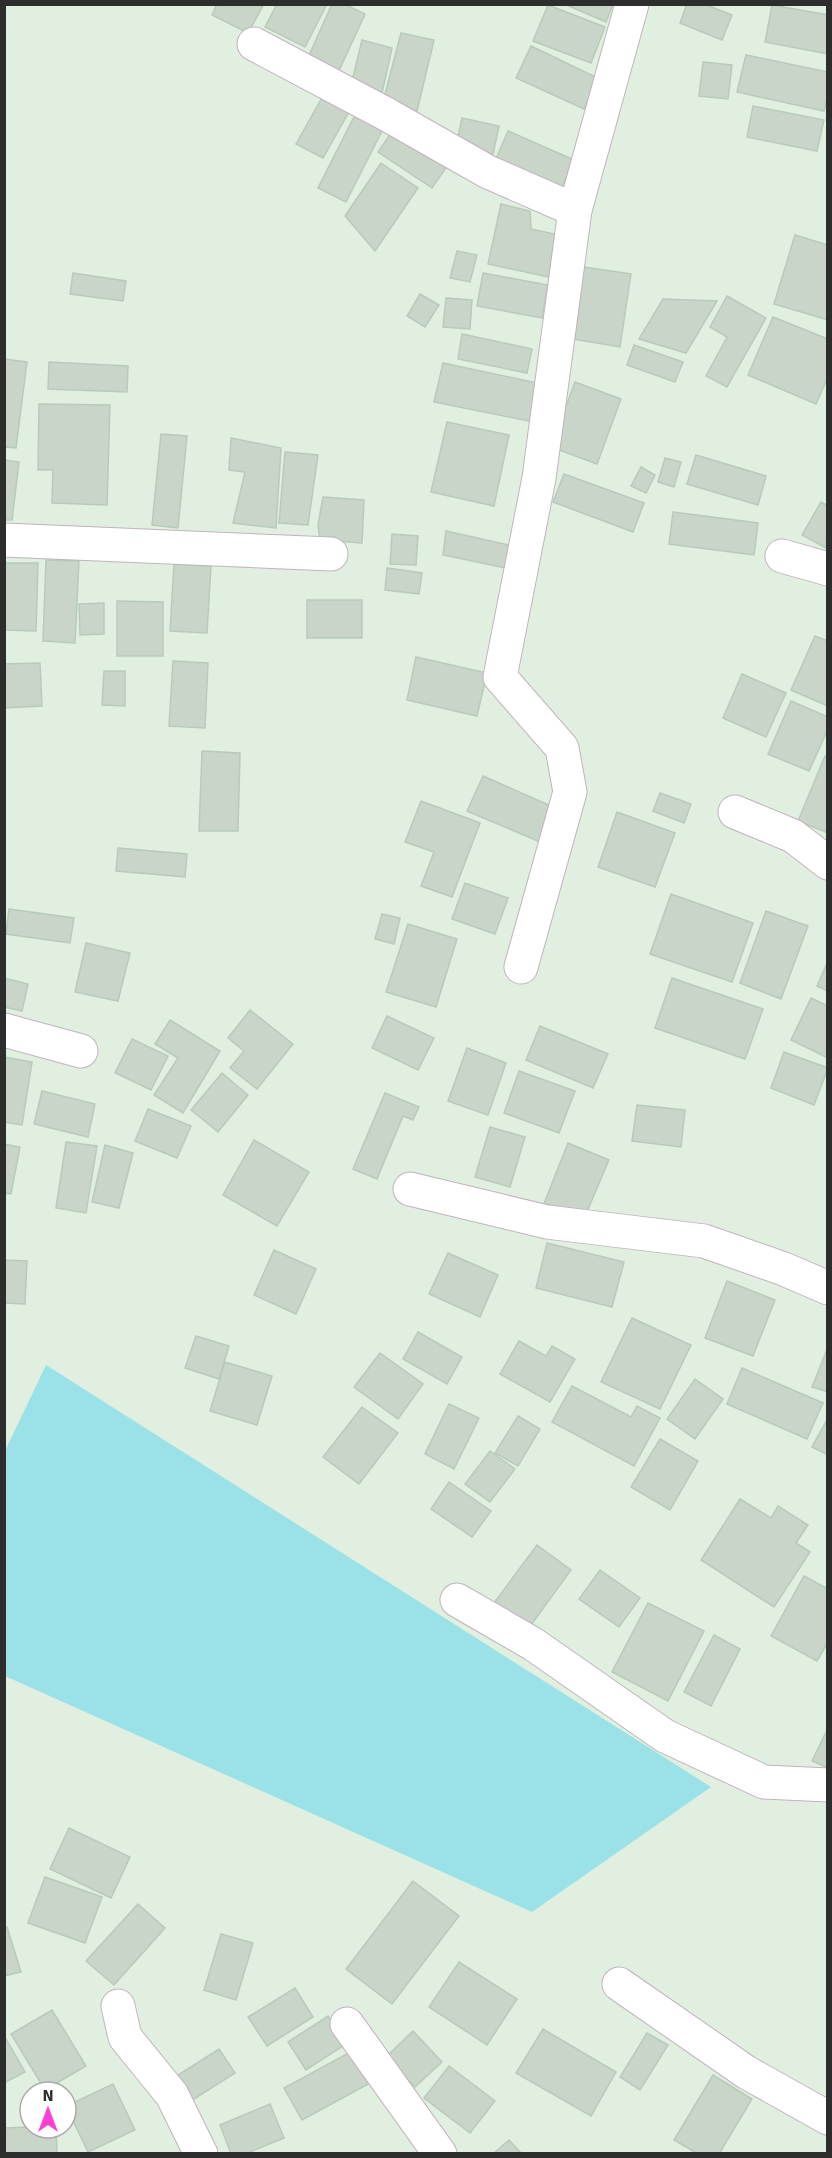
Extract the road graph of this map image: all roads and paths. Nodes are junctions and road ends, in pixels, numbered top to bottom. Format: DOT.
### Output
graph roads {
  1 [pos="632,4"];
  2 [pos="254,44"];
  3 [pos="575,210"];
  4 [pos="4,540"];
  5 [pos="331,554"];
  6 [pos="782,556"];
  7 [pos="828,569"];
  8 [pos="735,812"];
  9 [pos="828,863"];
  10 [pos="521,967"];
  11 [pos="4,1030"];
  12 [pos="81,1051"];
  13 [pos="411,1189"];
  14 [pos="828,1288"];
  15 [pos="457,1600"];
  16 [pos="828,1785"];
  17 [pos="619,1984"];
  18 [pos="118,2006"];
  19 [pos="347,2024"];
  20 [pos="828,2118"];
  21 [pos="201,2154"];
  22 [pos="440,2154"];
  1 -- 3 [label="street"];
  2 -- 3 [label="street"];
  3 -- 10 [label="street"];
  4 -- 5 [label="street"];
  6 -- 7 [label="street"];
  8 -- 9 [label="street"];
  11 -- 12 [label="street"];
  13 -- 14 [label="street"];
  15 -- 16 [label="street"];
  17 -- 20 [label="street"];
  18 -- 21 [label="street"];
  19 -- 22 [label="street"];
}
